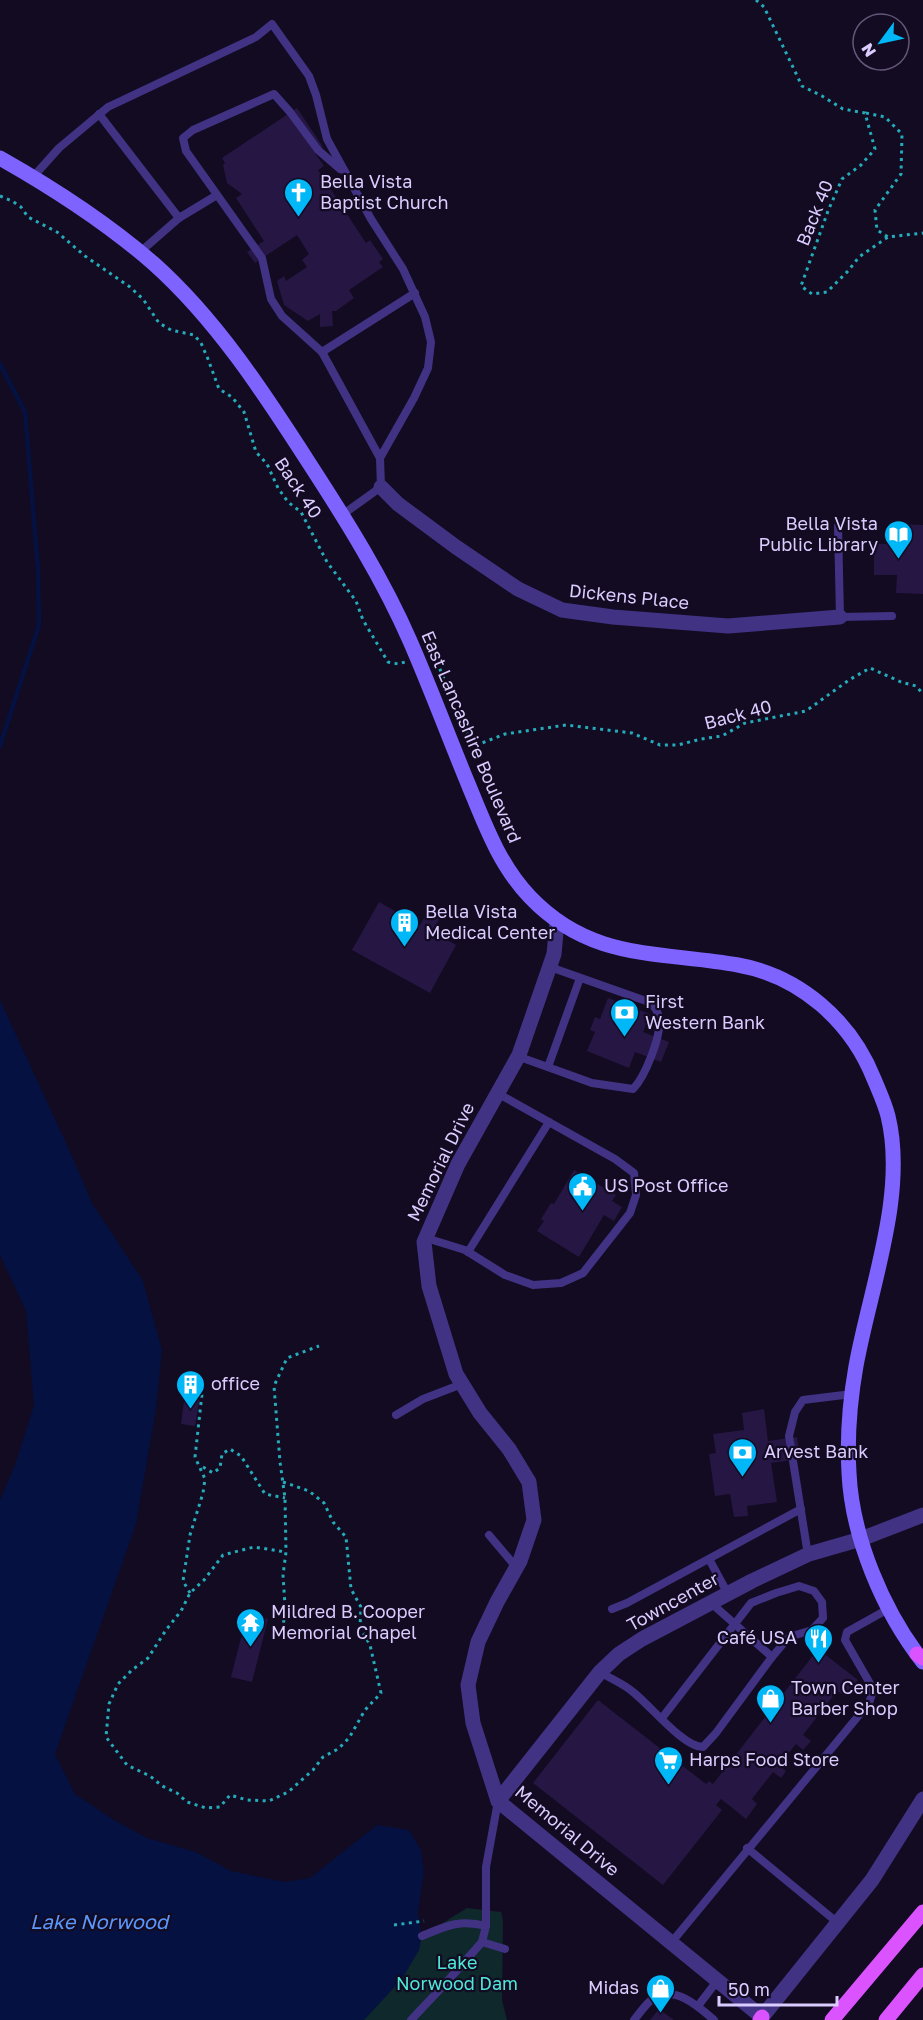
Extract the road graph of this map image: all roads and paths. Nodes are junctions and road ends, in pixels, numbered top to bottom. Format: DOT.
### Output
graph roads {
  1 [pos="756,0"];
  2 [pos="866,113"];
  3 [pos="99,114"];
  4 [pos="0,158"];
  5 [pos="346,175"];
  6 [pos="33,177"];
  7 [pos="217,195"];
  8 [pos="0,196"];
  9 [pos="179,218"];
  10 [pos="923,233"];
  11 [pos="888,237"];
  12 [pos="139,253"];
  13 [pos="415,293"];
  14 [pos="322,352"];
  15 [pos="380,458"];
  16 [pos="381,487"];
  17 [pos="342,515"];
  18 [pos="838,526"];
  19 [pos="892,616"];
  20 [pos="840,617"];
  21 [pos="429,650"];
  22 [pos="409,661"];
  23 [pos="923,694"];
  24 [pos="452,699"];
  25 [pos="461,720"];
  26 [pos="557,922"];
  27 [pos="550,967"];
  28 [pos="580,978"];
  29 [pos="518,1056"];
  30 [pos="548,1067"];
  31 [pos="497,1093"];
  32 [pos="549,1122"];
  33 [pos="426,1238"];
  34 [pos="468,1252"];
  35 [pos="319,1346"];
  36 [pos="462,1384"];
  37 [pos="202,1394"];
  38 [pos="853,1394"];
  39 [pos="396,1415"];
  40 [pos="201,1467"];
  41 [pos="283,1482"];
  42 [pos="285,1498"];
  43 [pos="801,1509"];
  44 [pos="923,1515"];
  45 [pos="489,1535"];
  46 [pos="861,1539"];
  47 [pos="286,1552"];
  48 [pos="808,1555"];
  49 [pos="709,1559"];
  50 [pos="516,1567"];
  51 [pos="190,1593"];
  52 [pos="728,1594"];
  53 [pos="711,1603"];
  54 [pos="890,1608"];
  55 [pos="612,1609"];
  56 [pos="734,1622"];
  57 [pos="283,1630"];
  58 [pos="772,1656"];
  59 [pos="921,1658"];
  60 [pos="600,1672"];
  61 [pos="662,1718"];
  62 [pos="923,1799"];
  63 [pos="498,1801"];
  64 [pos="747,1848"];
  65 [pos="923,1912"];
  66 [pos="424,1920"];
  67 [pos="838,1923"];
  68 [pos="394,1925"];
  69 [pos="486,1926"];
  70 [pos="422,1936"];
  71 [pos="482,1941"];
  72 [pos="671,1943"];
  73 [pos="505,1949"];
  74 [pos="923,1975"];
  75 [pos="717,1981"];
  76 [pos="698,2006"];
  77 [pos="761,2019"];
  78 [pos="411,2020"];
  79 [pos="634,2020"];
  80 [pos="714,2020"];
  81 [pos="832,2020"];
  82 [pos="886,2020"];
  1 -- 2 [label="path"];
  2 -- 11 [label="path"];
  2 -- 11 [label="path, Back 40"];
  3 -- 5 [label="lane"];
  3 -- 6 [label="lane"];
  3 -- 9 [label="lane"];
  4 -- 6 [label="main road, East Lancashire Boulevard"];
  5 -- 7 [label="lane"];
  5 -- 13 [label="lane"];
  6 -- 12 [label="main road, East Lancashire Boulevard"];
  7 -- 9 [label="lane"];
  7 -- 14 [label="lane"];
  8 -- 22 [label="path, Back 40"];
  9 -- 12 [label="lane"];
  10 -- 11 [label="path, Back 40"];
  12 -- 17 [label="main road, East Lancashire Boulevard"];
  13 -- 14 [label="lane"];
  13 -- 15 [label="lane"];
  14 -- 15 [label="lane"];
  15 -- 16 [label="lane"];
  16 -- 17 [label="lane"];
  16 -- 20 [label="street, Dickens Place"];
  17 -- 26 [label="main road, East Lancashire Boulevard"];
  18 -- 20 [label="lane"];
  19 -- 20 [label="lane"];
  21 -- 24 [label="path"];
  23 -- 25 [label="path, Back 40"];
  26 -- 27 [label="street, Memorial Drive"];
  26 -- 38 [label="main road, East Lancashire Boulevard"];
  27 -- 28 [label="lane"];
  27 -- 29 [label="street, Memorial Drive"];
  28 -- 30 [label="lane"];
  28 -- 30 [label="lane"];
  29 -- 30 [label="lane"];
  29 -- 31 [label="street, Memorial Drive"];
  31 -- 32 [label="lane"];
  31 -- 33 [label="street, Memorial Drive"];
  32 -- 34 [label="lane"];
  32 -- 34 [label="lane"];
  33 -- 34 [label="lane"];
  33 -- 36 [label="street, Memorial Drive"];
  35 -- 41 [label="path"];
  36 -- 39 [label="lane"];
  36 -- 50 [label="street, Memorial Drive"];
  37 -- 40 [label="path"];
  38 -- 43 [label="lane"];
  38 -- 46 [label="main road, East Lancashire Boulevard"];
  40 -- 42 [label="path"];
  40 -- 51 [label="path"];
  41 -- 42 [label="path"];
  41 -- 51 [label="path"];
  42 -- 47 [label="path"];
  43 -- 48 [label="lane"];
  43 -- 49 [label="lane"];
  44 -- 46 [label="street, Towncenter"];
  45 -- 50 [label="lane"];
  46 -- 48 [label="street, Towncenter"];
  46 -- 54 [label="main road, East Lancashire Boulevard"];
  47 -- 51 [label="path"];
  47 -- 57 [label="path"];
  48 -- 52 [label="street, Towncenter"];
  49 -- 52 [label="lane"];
  49 -- 55 [label="lane"];
  50 -- 63 [label="street, Memorial Drive"];
  52 -- 53 [label="street, Towncenter"];
  53 -- 56 [label="lane"];
  53 -- 60 [label="street, Towncenter"];
  54 -- 59 [label="main road, East Lancashire Boulevard"];
  54 -- 64 [label="lane"];
  56 -- 58 [label="lane"];
  56 -- 58 [label="lane"];
  56 -- 61 [label="lane"];
  58 -- 61 [label="lane"];
  60 -- 61 [label="lane"];
  60 -- 63 [label="street, Towncenter"];
  62 -- 67 [label="street"];
  63 -- 69 [label="lane"];
  63 -- 72 [label="street, Memorial Drive"];
  64 -- 67 [label="lane"];
  64 -- 72 [label="lane"];
  65 -- 81 [label="main road"];
  66 -- 68 [label="path"];
  67 -- 77 [label="street"];
  69 -- 70 [label="lane"];
  69 -- 71 [label="lane"];
  71 -- 73 [label="lane"];
  71 -- 78 [label="lane"];
  72 -- 75 [label="street, Memorial Drive"];
  74 -- 82 [label="main road"];
  75 -- 76 [label="lane"];
  75 -- 77 [label="street, Memorial Drive"];
  76 -- 79 [label="lane"];
  76 -- 80 [label="lane"];
}
